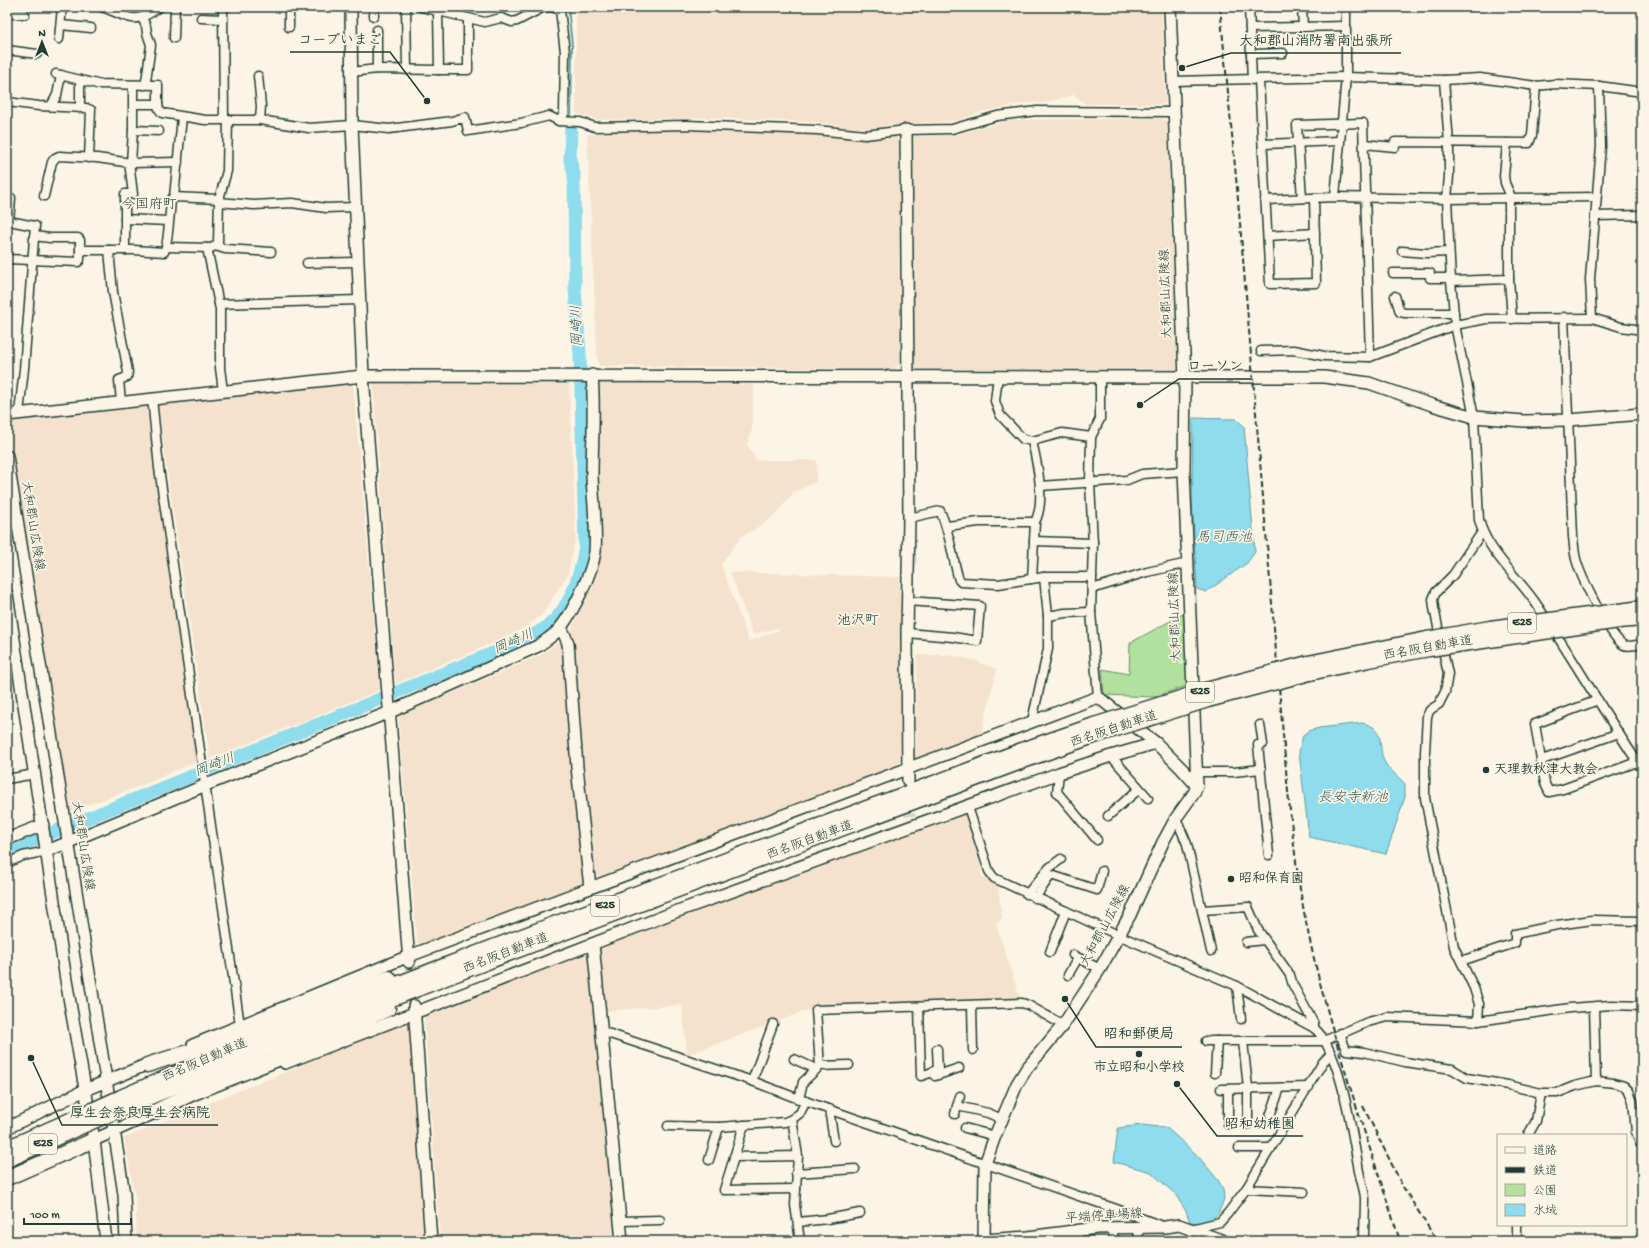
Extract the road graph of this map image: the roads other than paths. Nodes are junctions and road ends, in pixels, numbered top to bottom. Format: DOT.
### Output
graph roads {
  1 [pos="62,7"];
  2 [pos="102,7"];
  3 [pos="160,7"];
  4 [pos="175,7"];
  5 [pos="223,7"];
  6 [pos="289,7"];
  7 [pos="351,7"];
  8 [pos="374,7"];
  9 [pos="406,7"];
  10 [pos="421,7"];
  11 [pos="1170,7"];
  12 [pos="1249,7"];
  13 [pos="1302,7"];
  14 [pos="1346,7"];
  15 [pos="438,10"];
  16 [pos="7,14"];
  17 [pos="25,14"];
  18 [pos="374,16"];
  19 [pos="142,18"];
  20 [pos="201,18"];
  21 [pos="468,18"];
  22 [pos="223,19"];
  23 [pos="60,25"];
  24 [pos="1346,26"];
  25 [pos="289,27"];
  26 [pos="1303,27"];
  27 [pos="91,28"];
  28 [pos="1250,28"];
  29 [pos="377,30"];
  30 [pos="174,38"];
  31 [pos="59,39"];
  32 [pos="7,50"];
  33 [pos="1283,53"];
  34 [pos="37,54"];
  35 [pos="1251,54"];
  36 [pos="377,69"];
  37 [pos="407,70"];
  38 [pos="438,70"];
  39 [pos="350,72"];
  40 [pos="1346,77"];
  41 [pos="260,80"];
  42 [pos="1255,80"];
  43 [pos="1444,80"];
  44 [pos="80,81"];
  45 [pos="1173,81"];
  46 [pos="144,85"];
  47 [pos="133,86"];
  48 [pos="1536,86"];
  49 [pos="1599,86"];
  50 [pos="1642,92"];
  51 [pos="7,102"];
  52 [pos="134,104"];
  53 [pos="158,104"];
  54 [pos="51,106"];
  55 [pos="80,108"];
  56 [pos="1173,112"];
  57 [pos="182,117"];
  58 [pos="226,120"];
  59 [pos="260,120"];
  60 [pos="561,122"];
  61 [pos="1342,122"];
  62 [pos="352,125"];
  63 [pos="133,130"];
  64 [pos="906,130"];
  65 [pos="159,131"];
  66 [pos="1339,141"];
  67 [pos="1298,142"];
  68 [pos="1449,143"];
  69 [pos="1507,143"];
  70 [pos="1263,144"];
  71 [pos="1364,144"];
  72 [pos="89,158"];
  73 [pos="130,162"];
  74 [pos="178,162"];
  75 [pos="44,196"];
  76 [pos="7,197"];
  77 [pos="174,197"];
  78 [pos="1335,197"];
  79 [pos="1366,197"];
  80 [pos="1302,198"];
  81 [pos="1314,198"];
  82 [pos="1510,198"];
  83 [pos="1596,198"];
  84 [pos="1447,199"];
  85 [pos="219,200"];
  86 [pos="1265,200"];
  87 [pos="355,207"];
  88 [pos="1642,215"];
  89 [pos="1595,216"];
  90 [pos="125,219"];
  91 [pos="168,221"];
  92 [pos="1315,233"];
  93 [pos="34,236"];
  94 [pos="1268,236"];
  95 [pos="166,247"];
  96 [pos="211,247"];
  97 [pos="80,250"];
  98 [pos="109,250"];
  99 [pos="125,250"];
  100 [pos="1402,251"];
  101 [pos="271,252"];
  102 [pos="1449,252"];
  103 [pos="7,259"];
  104 [pos="31,261"];
  105 [pos="357,262"];
  106 [pos="307,263"];
  107 [pos="1393,273"];
  108 [pos="1509,279"];
  109 [pos="1451,280"];
  110 [pos="1395,296"];
  111 [pos="359,300"];
  112 [pos="219,304"];
  113 [pos="1454,313"];
  114 [pos="1564,318"];
  115 [pos="1592,318"];
  116 [pos="1512,319"];
  117 [pos="1455,325"];
  118 [pos="1642,330"];
  119 [pos="1261,351"];
  120 [pos="1370,357"];
  121 [pos="363,376"];
  122 [pos="590,376"];
  123 [pos="998,376"];
  124 [pos="907,377"];
  125 [pos="1100,377"];
  126 [pos="1185,378"];
  127 [pos="223,391"];
  128 [pos="152,398"];
  129 [pos="121,402"];
  130 [pos="20,413"];
  131 [pos="1642,414"];
  132 [pos="7,415"];
  133 [pos="1474,417"];
  134 [pos="1569,420"];
  135 [pos="1091,437"];
  136 [pos="1032,441"];
  137 [pos="7,456"];
  138 [pos="1184,471"];
  139 [pos="1090,483"];
  140 [pos="1040,486"];
  141 [pos="909,518"];
  142 [pos="12,522"];
  143 [pos="1035,522"];
  144 [pos="947,526"];
  145 [pos="1482,532"];
  146 [pos="1034,541"];
  147 [pos="1093,543"];
  148 [pos="1188,563"];
  149 [pos="1044,577"];
  150 [pos="1092,577"];
  151 [pos="1032,580"];
  152 [pos="1092,589"];
  153 [pos="7,594"];
  154 [pos="907,601"];
  155 [pos="1642,608"];
  156 [pos="1091,612"];
  157 [pos="1048,616"];
  158 [pos="1619,616"];
  159 [pos="1642,619"];
  160 [pos="561,627"];
  161 [pos="907,633"];
  162 [pos="1642,644"];
  163 [pos="1098,697"];
  164 [pos="1598,700"];
  165 [pos="389,709"];
  166 [pos="1032,721"];
  167 [pos="1260,725"];
  168 [pos="1096,730"];
  169 [pos="1619,732"];
  170 [pos="1156,743"];
  171 [pos="1111,756"];
  172 [pos="1542,760"];
  173 [pos="1640,765"];
  174 [pos="1261,769"];
  175 [pos="1198,772"];
  176 [pos="1060,773"];
  177 [pos="35,774"];
  178 [pos="908,775"];
  179 [pos="7,779"];
  180 [pos="205,783"];
  181 [pos="1197,786"];
  182 [pos="1139,789"];
  183 [pos="1148,798"];
  184 [pos="968,806"];
  185 [pos="1108,816"];
  186 [pos="1176,818"];
  187 [pos="43,827"];
  188 [pos="7,839"];
  189 [pos="1097,840"];
  190 [pos="67,841"];
  191 [pos="46,849"];
  192 [pos="1269,855"];
  193 [pos="1061,859"];
  194 [pos="7,863"];
  195 [pos="1102,871"];
  196 [pos="590,888"];
  197 [pos="1027,894"];
  198 [pos="1034,898"];
  199 [pos="1202,910"];
  200 [pos="1066,912"];
  201 [pos="577,916"];
  202 [pos="1642,921"];
  203 [pos="1118,935"];
  204 [pos="1264,940"];
  205 [pos="1246,942"];
  206 [pos="593,944"];
  207 [pos="1211,951"];
  208 [pos="1050,952"];
  209 [pos="409,960"];
  210 [pos="490,960"];
  211 [pos="1461,961"];
  212 [pos="1100,969"];
  213 [pos="1068,975"];
  214 [pos="1237,986"];
  215 [pos="972,1005"];
  216 [pos="1642,1006"];
  217 [pos="919,1007"];
  218 [pos="1594,1007"];
  219 [pos="414,1009"];
  220 [pos="1241,1019"];
  221 [pos="1478,1021"];
  222 [pos="773,1024"];
  223 [pos="240,1025"];
  224 [pos="1063,1025"];
  225 [pos="1314,1028"];
  226 [pos="601,1031"];
  227 [pos="1340,1034"];
  228 [pos="1206,1041"];
  229 [pos="1216,1041"];
  230 [pos="1243,1041"];
  231 [pos="1324,1041"];
  232 [pos="937,1049"];
  233 [pos="973,1050"];
  234 [pos="1331,1054"];
  235 [pos="794,1059"];
  236 [pos="147,1065"];
  237 [pos="849,1065"];
  238 [pos="818,1067"];
  239 [pos="959,1068"];
  240 [pos="934,1071"];
  241 [pos="1215,1073"];
  242 [pos="752,1081"];
  243 [pos="1596,1081"];
  244 [pos="106,1082"];
  245 [pos="1309,1087"];
  246 [pos="1248,1088"];
  247 [pos="1280,1088"];
  248 [pos="85,1090"];
  249 [pos="1541,1093"];
  250 [pos="960,1096"];
  251 [pos="802,1100"];
  252 [pos="122,1103"];
  253 [pos="957,1106"];
  254 [pos="829,1109"];
  255 [pos="154,1112"];
  256 [pos="955,1114"];
  257 [pos="1270,1116"];
  258 [pos="792,1119"];
  259 [pos="1002,1119"];
  260 [pos="78,1122"];
  261 [pos="1228,1124"];
  262 [pos="1248,1124"];
  263 [pos="744,1125"];
  264 [pos="668,1126"];
  265 [pos="719,1127"];
  266 [pos="7,1128"];
  267 [pos="965,1128"];
  268 [pos="114,1130"];
  269 [pos="1529,1134"];
  270 [pos="995,1136"];
  271 [pos="94,1140"];
  272 [pos="834,1142"];
  273 [pos="1642,1144"];
  274 [pos="7,1147"];
  275 [pos="1239,1148"];
  276 [pos="1271,1148"];
  277 [pos="798,1156"];
  278 [pos="734,1157"];
  279 [pos="7,1160"];
  280 [pos="709,1160"];
  281 [pos="986,1164"];
  282 [pos="855,1169"];
  283 [pos="796,1173"];
  284 [pos="7,1178"];
  285 [pos="1246,1189"];
  286 [pos="796,1190"];
  287 [pos="1304,1192"];
  288 [pos="860,1212"];
  289 [pos="660,1220"];
  290 [pos="621,1221"];
  291 [pos="798,1222"];
  292 [pos="1517,1226"];
  293 [pos="1165,1227"];
  294 [pos="1113,1228"];
  295 [pos="1139,1228"];
  296 [pos="1191,1229"];
  297 [pos="1077,1236"];
  298 [pos="984,1240"];
  299 [pos="106,1241"];
  300 [pos="126,1241"];
  301 [pos="431,1241"];
  302 [pos="622,1241"];
  303 [pos="800,1241"];
  304 [pos="1113,1241"];
  305 [pos="1138,1241"];
  306 [pos="1224,1241"];
  307 [pos="1364,1241"];
  308 [pos="1517,1241"];
  1 -- 23 [label="street"];
  2 -- 19 [label="street"];
  3 -- 19 [label="street"];
  4 -- 30 [label="street"];
  5 -- 22 [label="street"];
  6 -- 25 [label="street"];
  7 -- 39 [label="street"];
  8 -- 18 [label="street"];
  9 -- 37 [label="street"];
  10 -- 15 [label="street"];
  11 -- 45 [label="street, 大和郡山広陵線"];
  12 -- 28 [label="street"];
  13 -- 26 [label="street"];
  14 -- 24 [label="street"];
  15 -- 21 [label="street"];
  15 -- 38 [label="street"];
  16 -- 17 [label="street"];
  19 -- 46 [label="street"];
  20 -- 22 [label="street"];
  21 -- 38 [label="street"];
  21 -- 60 [label="street"];
  22 -- 58 [label="street"];
  23 -- 27 [label="street"];
  23 -- 31 [label="street"];
  24 -- 26 [label="street"];
  24 -- 40 [label="street"];
  26 -- 28 [label="street"];
  28 -- 35 [label="street"];
  29 -- 36 [label="street"];
  32 -- 34 [label="street"];
  33 -- 35 [label="street"];
  35 -- 42 [label="street"];
  36 -- 37 [label="street"];
  36 -- 39 [label="street"];
  37 -- 38 [label="street"];
  39 -- 62 [label="street"];
  40 -- 42 [label="street"];
  40 -- 43 [label="street"];
  40 -- 61 [label="street"];
  41 -- 59 [label="street"];
  42 -- 45 [label="street"];
  42 -- 70 [label="street"];
  43 -- 48 [label="street"];
  43 -- 68 [label="street"];
  44 -- 47 [label="street"];
  44 -- 54 [label="street"];
  44 -- 55 [label="street"];
  45 -- 56 [label="street, 大和郡山広陵線"];
  46 -- 47 [label="street"];
  46 -- 53 [label="street"];
  47 -- 52 [label="street"];
  48 -- 49 [label="street"];
  48 -- 69 [label="street"];
  49 -- 50 [label="street"];
  49 -- 83 [label="street"];
  51 -- 54 [label="street"];
  52 -- 53 [label="street"];
  52 -- 63 [label="street"];
  53 -- 57 [label="street"];
  54 -- 55 [label="street"];
  55 -- 72 [label="street"];
  56 -- 64 [label="street"];
  56 -- 126 [label="street, 大和郡山広陵線"];
  57 -- 58 [label="street"];
  57 -- 74 [label="street"];
  58 -- 59 [label="street"];
  58 -- 85 [label="street"];
  59 -- 62 [label="street"];
  60 -- 62 [label="street"];
  60 -- 64 [label="street"];
  61 -- 66 [label="street"];
  61 -- 67 [label="street"];
  61 -- 71 [label="street"];
  62 -- 87 [label="street"];
  63 -- 65 [label="street"];
  63 -- 73 [label="street"];
  64 -- 124 [label="street"];
  66 -- 67 [label="street"];
  66 -- 78 [label="street"];
  67 -- 70 [label="street"];
  67 -- 80 [label="street"];
  68 -- 69 [label="street"];
  68 -- 71 [label="street"];
  68 -- 84 [label="street"];
  69 -- 82 [label="street"];
  70 -- 86 [label="street"];
  71 -- 79 [label="street"];
  72 -- 73 [label="street"];
  72 -- 75 [label="street"];
  73 -- 74 [label="street"];
  73 -- 90 [label="street"];
  74 -- 77 [label="street"];
  76 -- 93 [label="street"];
  77 -- 85 [label="street"];
  77 -- 91 [label="street"];
  78 -- 79 [label="street"];
  78 -- 81 [label="street"];
  79 -- 84 [label="street"];
  79 -- 120 [label="street"];
  80 -- 81 [label="street"];
  80 -- 86 [label="street"];
  81 -- 92 [label="street"];
  82 -- 83 [label="street"];
  82 -- 84 [label="street"];
  82 -- 108 [label="street"];
  83 -- 89 [label="street"];
  84 -- 102 [label="street"];
  85 -- 87 [label="street"];
  85 -- 96 [label="street"];
  86 -- 94 [label="street"];
  87 -- 105 [label="street"];
  88 -- 89 [label="street"];
  89 -- 115 [label="street"];
  90 -- 91 [label="street"];
  90 -- 99 [label="street"];
  91 -- 95 [label="street"];
  92 -- 94 [label="street"];
  92 -- 94 [label="street"];
  93 -- 97 [label="street"];
  93 -- 104 [label="street"];
  95 -- 96 [label="street"];
  95 -- 99 [label="street"];
  96 -- 101 [label="street"];
  96 -- 112 [label="street"];
  97 -- 98 [label="street"];
  97 -- 104 [label="street"];
  98 -- 99 [label="street"];
  98 -- 129 [label="street"];
  100 -- 102 [label="street"];
  102 -- 109 [label="street"];
  103 -- 104 [label="street"];
  104 -- 130 [label="street"];
  105 -- 106 [label="street"];
  105 -- 111 [label="street"];
  107 -- 109 [label="street"];
  108 -- 109 [label="street"];
  108 -- 116 [label="street"];
  109 -- 113 [label="street"];
  110 -- 113 [label="street"];
  111 -- 112 [label="street"];
  111 -- 121 [label="street"];
  112 -- 127 [label="street"];
  113 -- 117 [label="street"];
  114 -- 115 [label="street"];
  114 -- 116 [label="street"];
  114 -- 134 [label="street"];
  115 -- 118 [label="street"];
  116 -- 117 [label="street"];
  117 -- 120 [label="street"];
  117 -- 133 [label="street"];
  119 -- 120 [label="street"];
  121 -- 122 [label="street"];
  121 -- 127 [label="street"];
  121 -- 165 [label="street"];
  122 -- 124 [label="street"];
  122 -- 160 [label="street"];
  123 -- 124 [label="street"];
  123 -- 125 [label="street"];
  123 -- 136 [label="street"];
  124 -- 141 [label="street"];
  125 -- 126 [label="street"];
  125 -- 135 [label="street"];
  126 -- 133 [label="street"];
  126 -- 138 [label="street, 大和郡山広陵線"];
  127 -- 128 [label="street"];
  128 -- 129 [label="street"];
  128 -- 180 [label="street"];
  129 -- 130 [label="street"];
  130 -- 132 [label="street"];
  131 -- 134 [label="street"];
  133 -- 134 [label="street"];
  133 -- 145 [label="street"];
  134 -- 162 [label="street"];
  135 -- 136 [label="street"];
  135 -- 139 [label="street"];
  136 -- 140 [label="street"];
  137 -- 142 [label="street, 大和郡山広陵線"];
  138 -- 139 [label="street"];
  138 -- 148 [label="street, 大和郡山広陵線"];
  139 -- 140 [label="street"];
  139 -- 147 [label="street"];
  140 -- 143 [label="street"];
  141 -- 144 [label="street"];
  141 -- 154 [label="street"];
  142 -- 190 [label="street, 大和郡山広陵線"];
  143 -- 144 [label="street"];
  143 -- 146 [label="street"];
  144 -- 151 [label="street"];
  145 -- 164 [label="street"];
  145 -- 211 [label="street"];
  146 -- 147 [label="street"];
  146 -- 151 [label="street"];
  147 -- 150 [label="street"];
  148 -- 152 [label="street"];
  148 -- 175 [label="street, 大和郡山広陵線"];
  149 -- 150 [label="street"];
  149 -- 151 [label="street"];
  149 -- 157 [label="street"];
  150 -- 152 [label="street"];
  152 -- 156 [label="street"];
  153 -- 177 [label="street"];
  154 -- 161 [label="street"];
  154 -- 161 [label="street"];
  155 -- 158 [label="highway, 西名阪自動車道 / E25"];
  156 -- 157 [label="street"];
  156 -- 163 [label="street"];
  157 -- 166 [label="street"];
  158 -- 159 [label="highway, 西名阪自動車道 / E25"];
  158 -- 168 [label="highway, 西名阪自動車道 / E25, bridge"];
  160 -- 165 [label="street"];
  160 -- 196 [label="street"];
  161 -- 178 [label="street"];
  163 -- 166 [label="street"];
  163 -- 170 [label="street"];
  164 -- 169 [label="street"];
  164 -- 172 [label="street"];
  165 -- 180 [label="street"];
  165 -- 209 [label="street"];
  166 -- 178 [label="street"];
  167 -- 174 [label="street"];
  168 -- 201 [label="highway, 西名阪自動車道 / E25"];
  168 -- 210 [label="highway, 西名阪自動車道 / E25"];
  169 -- 172 [label="street"];
  169 -- 173 [label="street"];
  170 -- 171 [label="street"];
  170 -- 181 [label="street"];
  171 -- 176 [label="street"];
  171 -- 182 [label="street"];
  172 -- 173 [label="street"];
  174 -- 175 [label="street"];
  174 -- 192 [label="street"];
  175 -- 181 [label="street, 大和郡山広陵線"];
  176 -- 184 [label="street"];
  176 -- 189 [label="street"];
  177 -- 179 [label="street"];
  177 -- 187 [label="street"];
  178 -- 196 [label="street"];
  180 -- 190 [label="street"];
  180 -- 223 [label="street"];
  181 -- 186 [label="street, 大和郡山広陵線"];
  182 -- 183 [label="street"];
  182 -- 185 [label="street"];
  184 -- 197 [label="street"];
  184 -- 206 [label="street"];
  186 -- 199 [label="street"];
  186 -- 203 [label="street, 大和郡山広陵線"];
  187 -- 188 [label="street"];
  187 -- 191 [label="street"];
  190 -- 191 [label="street"];
  190 -- 244 [label="street, 大和郡山広陵線"];
  191 -- 194 [label="street"];
  191 -- 248 [label="street"];
  193 -- 197 [label="street"];
  195 -- 198 [label="street"];
  196 -- 209 [label="street"];
  197 -- 198 [label="street"];
  198 -- 200 [label="street"];
  199 -- 204 [label="street"];
  199 -- 207 [label="street"];
  200 -- 203 [label="street"];
  200 -- 208 [label="street"];
  201 -- 236 [label="highway"];
  201 -- 252 [label="highway, 西名阪自動車道 / E25"];
  202 -- 211 [label="street"];
  203 -- 212 [label="street, 大和郡山広陵線"];
  203 -- 214 [label="street"];
  204 -- 205 [label="street"];
  204 -- 225 [label="street"];
  206 -- 219 [label="street"];
  206 -- 226 [label="street"];
  209 -- 223 [label="street"];
  210 -- 252 [label="highway, 西名阪自動車道 / E25"];
  210 -- 255 [label="highway"];
  211 -- 221 [label="street"];
  212 -- 213 [label="street"];
  212 -- 224 [label="street, 大和郡山広陵線"];
  214 -- 220 [label="street"];
  214 -- 225 [label="street"];
  215 -- 217 [label="street"];
  215 -- 224 [label="street"];
  215 -- 233 [label="street"];
  216 -- 218 [label="street"];
  217 -- 238 [label="street"];
  217 -- 240 [label="street"];
  218 -- 221 [label="street"];
  218 -- 243 [label="street"];
  219 -- 255 [label="street"];
  219 -- 301 [label="street"];
  221 -- 227 [label="street"];
  222 -- 242 [label="street"];
  223 -- 236 [label="street"];
  224 -- 259 [label="street, 大和郡山広陵線"];
  225 -- 231 [label="street"];
  226 -- 242 [label="street"];
  226 -- 290 [label="street"];
  227 -- 231 [label="street"];
  227 -- 249 [label="street"];
  228 -- 229 [label="street"];
  229 -- 230 [label="street"];
  229 -- 241 [label="street"];
  230 -- 231 [label="street"];
  230 -- 246 [label="street"];
  231 -- 234 [label="street"];
  232 -- 240 [label="street"];
  234 -- 245 [label="street"];
  234 -- 307 [label="street"];
  235 -- 238 [label="street"];
  236 -- 244 [label="street"];
  237 -- 238 [label="street"];
  238 -- 251 [label="street"];
  239 -- 240 [label="street"];
  242 -- 251 [label="street"];
  243 -- 249 [label="street"];
  243 -- 273 [label="street"];
  244 -- 248 [label="street"];
  244 -- 268 [label="street, 大和郡山広陵線"];
  245 -- 247 [label="street"];
  245 -- 276 [label="street"];
  246 -- 247 [label="street"];
  246 -- 261 [label="street"];
  246 -- 262 [label="street"];
  247 -- 257 [label="street"];
  248 -- 266 [label="street"];
  248 -- 271 [label="street"];
  249 -- 269 [label="street"];
  250 -- 253 [label="street"];
  251 -- 254 [label="street"];
  251 -- 258 [label="street"];
  252 -- 260 [label="highway, 西名阪自動車道 / E25, bridge"];
  253 -- 256 [label="street"];
  253 -- 259 [label="street"];
  254 -- 272 [label="street"];
  254 -- 281 [label="street"];
  255 -- 268 [label="street"];
  258 -- 263 [label="street"];
  258 -- 277 [label="street"];
  259 -- 270 [label="street, 大和郡山広陵線"];
  260 -- 274 [label="highway, 西名阪自動車道 / E25"];
  260 -- 279 [label="highway, 西名阪自動車道 / E25"];
  263 -- 265 [label="street"];
  263 -- 278 [label="street"];
  264 -- 265 [label="street"];
  265 -- 280 [label="street"];
  267 -- 270 [label="street"];
  268 -- 271 [label="street"];
  268 -- 300 [label="street, 大和郡山広陵線"];
  270 -- 281 [label="street, 大和郡山広陵線"];
  271 -- 284 [label="highway"];
  271 -- 299 [label="street"];
  275 -- 276 [label="street"];
  276 -- 285 [label="street"];
  277 -- 278 [label="street"];
  277 -- 283 [label="street"];
  278 -- 286 [label="street"];
  281 -- 293 [label="street"];
  281 -- 298 [label="street, 大和郡山広陵線"];
  282 -- 283 [label="street"];
  283 -- 286 [label="street"];
  285 -- 287 [label="street"];
  285 -- 296 [label="street"];
  286 -- 291 [label="street"];
  288 -- 291 [label="street"];
  289 -- 290 [label="street"];
  290 -- 302 [label="street"];
  291 -- 303 [label="street"];
  292 -- 308 [label="street"];
  293 -- 295 [label="street, 平端停車場線"];
  293 -- 296 [label="street, 平端停車場線"];
  294 -- 295 [label="street, 平端停車場線"];
  294 -- 297 [label="street, 平端停車場線"];
  294 -- 304 [label="street"];
  295 -- 305 [label="street"];
  296 -- 306 [label="street, 平端停車場線"];
  297 -- 298 [label="street, 平端停車場線"];
}
